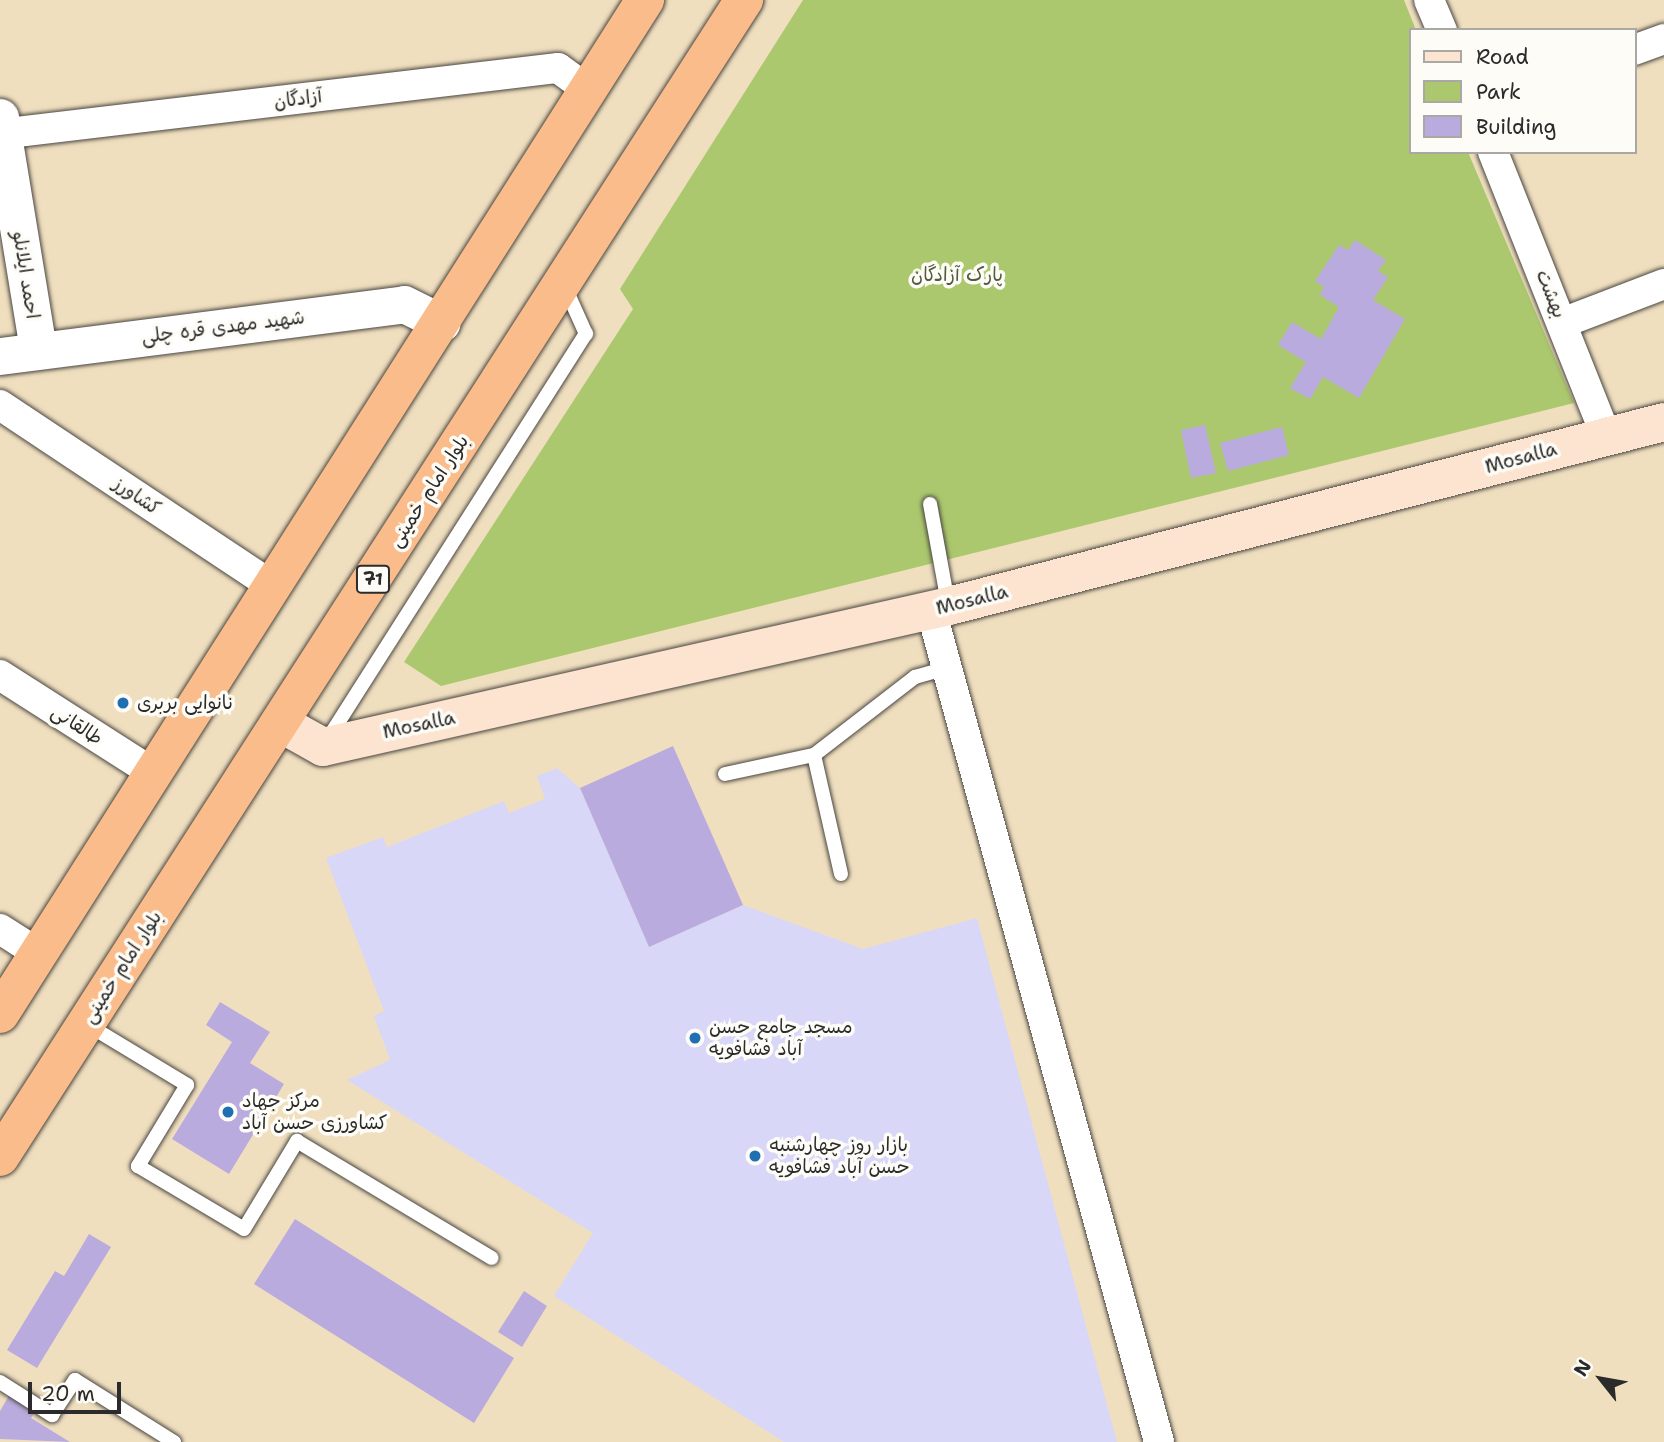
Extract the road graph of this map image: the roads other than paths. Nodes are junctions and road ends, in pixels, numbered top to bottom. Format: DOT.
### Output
graph roads {
  1 [pos="645,0"];
  2 [pos="744,0"];
  3 [pos="1429,0"];
  4 [pos="1441,28"];
  5 [pos="1664,39"];
  6 [pos="1636,49"];
  7 [pos="590,91"];
  8 [pos="1,129"];
  9 [pos="1494,154"];
  10 [pos="563,283"];
  11 [pos="1664,284"];
  12 [pos="442,323"];
  13 [pos="1562,323"];
  14 [pos="38,350"];
  15 [pos="0,356"];
  16 [pos="0,405"];
  17 [pos="1664,422"];
  18 [pos="1606,436"];
  19 [pos="930,505"];
  20 [pos="275,588"];
  21 [pos="940,608"];
  22 [pos="946,668"];
  23 [pos="0,675"];
  24 [pos="280,723"];
  25 [pos="323,747"];
  26 [pos="814,755"];
  27 [pos="155,774"];
  28 [pos="725,774"];
  29 [pos="841,874"];
  30 [pos="0,929"];
  31 [pos="39,954"];
  32 [pos="0,1014"];
  33 [pos="86,1024"];
  34 [pos="0,1157"];
  35 [pos="492,1258"];
  36 [pos="0,1382"];
  37 [pos="174,1442"];
  38 [pos="1158,1442"];
  1 -- 7 [label="highway"];
  2 -- 10 [label="highway, بلوار امام خمینی / 71"];
  3 -- 4 [label="street"];
  5 -- 6 [label="street"];
  7 -- 8 [label="street, آزادگان"];
  7 -- 12 [label="highway"];
  8 -- 14 [label="street, احمد ایلانلو"];
  9 -- 13 [label="street, بهشت"];
  10 -- 24 [label="highway, بلوار امام خمینی / 71"];
  10 -- 25 [label="lane"];
  11 -- 13 [label="street"];
  12 -- 14 [label="street, شهید مهدی قره چلی"];
  12 -- 20 [label="highway"];
  13 -- 18 [label="street, بهشت"];
  14 -- 15 [label="street, شهید مهدی قره چلی"];
  16 -- 20 [label="street, کشاورز"];
  17 -- 18 [label="main road, Mosalla"];
  18 -- 21 [label="main road, Mosalla"];
  19 -- 21 [label="lane"];
  20 -- 27 [label="highway"];
  21 -- 22 [label="street"];
  21 -- 25 [label="main road, Mosalla"];
  22 -- 26 [label="lane"];
  22 -- 38 [label="street"];
  23 -- 27 [label="street, طالقانی"];
  24 -- 25 [label="main road"];
  24 -- 33 [label="highway, بلوار امام خمینی / 71"];
  26 -- 28 [label="lane"];
  26 -- 29 [label="lane"];
  27 -- 31 [label="highway"];
  30 -- 31 [label="street"];
  31 -- 32 [label="highway"];
  33 -- 34 [label="highway, بلوار امام خمینی / 71"];
  33 -- 35 [label="lane"];
  36 -- 37 [label="lane"];
}
